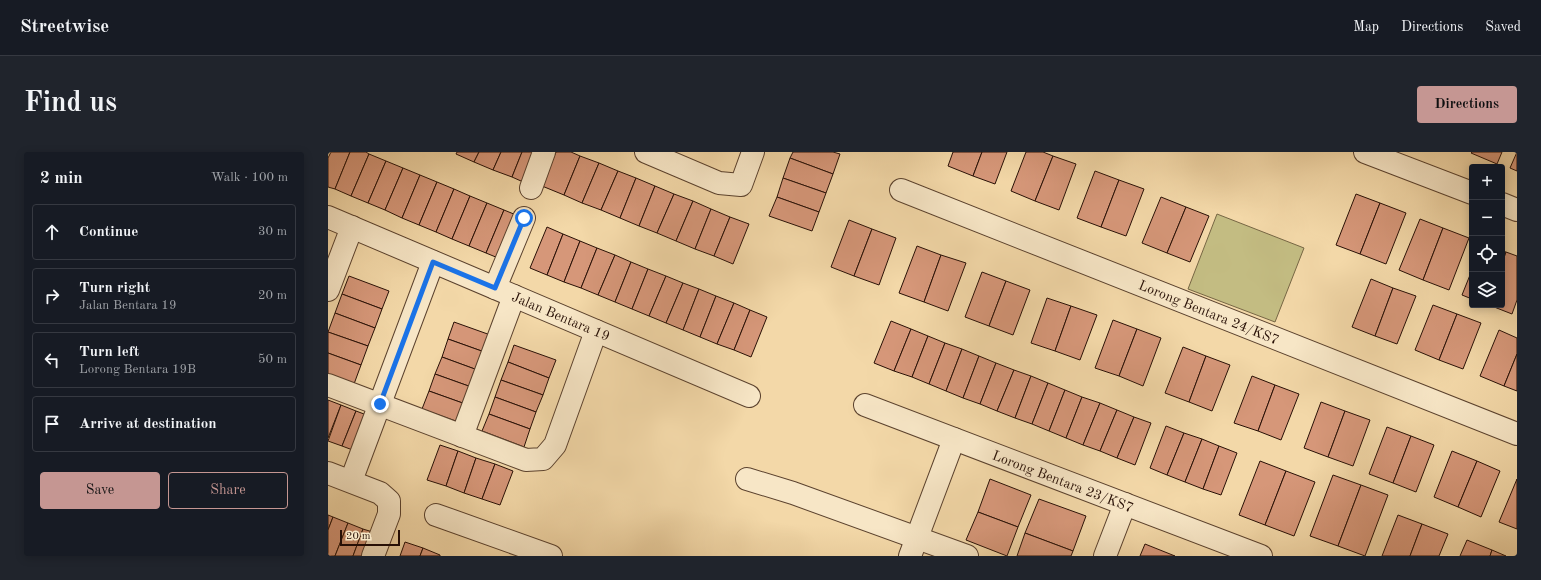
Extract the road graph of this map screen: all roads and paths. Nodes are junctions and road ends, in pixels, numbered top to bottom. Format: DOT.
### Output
graph roads {
  1 [pos="544,152"];
  2 [pos="753,152"];
  3 [pos="1365,152"];
  4 [pos="653,153"];
  5 [pos="531,188"];
  6 [pos="901,190"];
  7 [pos="1469,192"];
  8 [pos="1505,205"];
  9 [pos="1517,210"];
  10 [pos="328,217"];
  11 [pos="524,218"];
  12 [pos="352,227"];
  13 [pos="433,262"];
  14 [pos="328,290"];
  15 [pos="505,292"];
  16 [pos="596,331"];
  17 [pos="328,385"];
  18 [pos="749,396"];
  19 [pos="380,404"];
  20 [pos="865,405"];
  21 [pos="1517,434"];
  22 [pos="462,436"];
  23 [pos="954,439"];
  24 [pos="328,473"];
  25 [pos="747,479"];
  26 [pos="351,481"];
  27 [pos="1125,504"];
  28 [pos="436,515"];
  29 [pos="913,547"];
  30 [pos="373,556"];
  31 [pos="551,556"];
  32 [pos="967,556"];
  33 [pos="1105,556"];
  34 [pos="1261,556"];
  1 -- 5 [label="street"];
  2 -- 4 [label="street"];
  3 -- 7 [label="street"];
  6 -- 21 [label="street, Lorong Bentara 24/KS7"];
  8 -- 9 [label="street"];
  10 -- 12 [label="street, Jalan Bentara 19"];
  11 -- 15 [label="street"];
  12 -- 13 [label="street, Jalan Bentara 19"];
  12 -- 14 [label="street"];
  13 -- 15 [label="street, Jalan Bentara 19"];
  13 -- 19 [label="street"];
  15 -- 16 [label="street, Jalan Bentara 19"];
  15 -- 22 [label="street"];
  16 -- 18 [label="street, Jalan Bentara 19"];
  16 -- 22 [label="street"];
  17 -- 19 [label="street"];
  19 -- 22 [label="street"];
  19 -- 26 [label="street"];
  20 -- 23 [label="street, Lorong Bentara 23/KS7"];
  23 -- 27 [label="street, Lorong Bentara 23/KS7"];
  23 -- 29 [label="street"];
  24 -- 26 [label="street"];
  25 -- 29 [label="street"];
  26 -- 30 [label="street"];
  27 -- 33 [label="street"];
  27 -- 34 [label="street, Lorong Bentara 23/KS7"];
  28 -- 31 [label="street"];
  29 -- 32 [label="street"];
}
